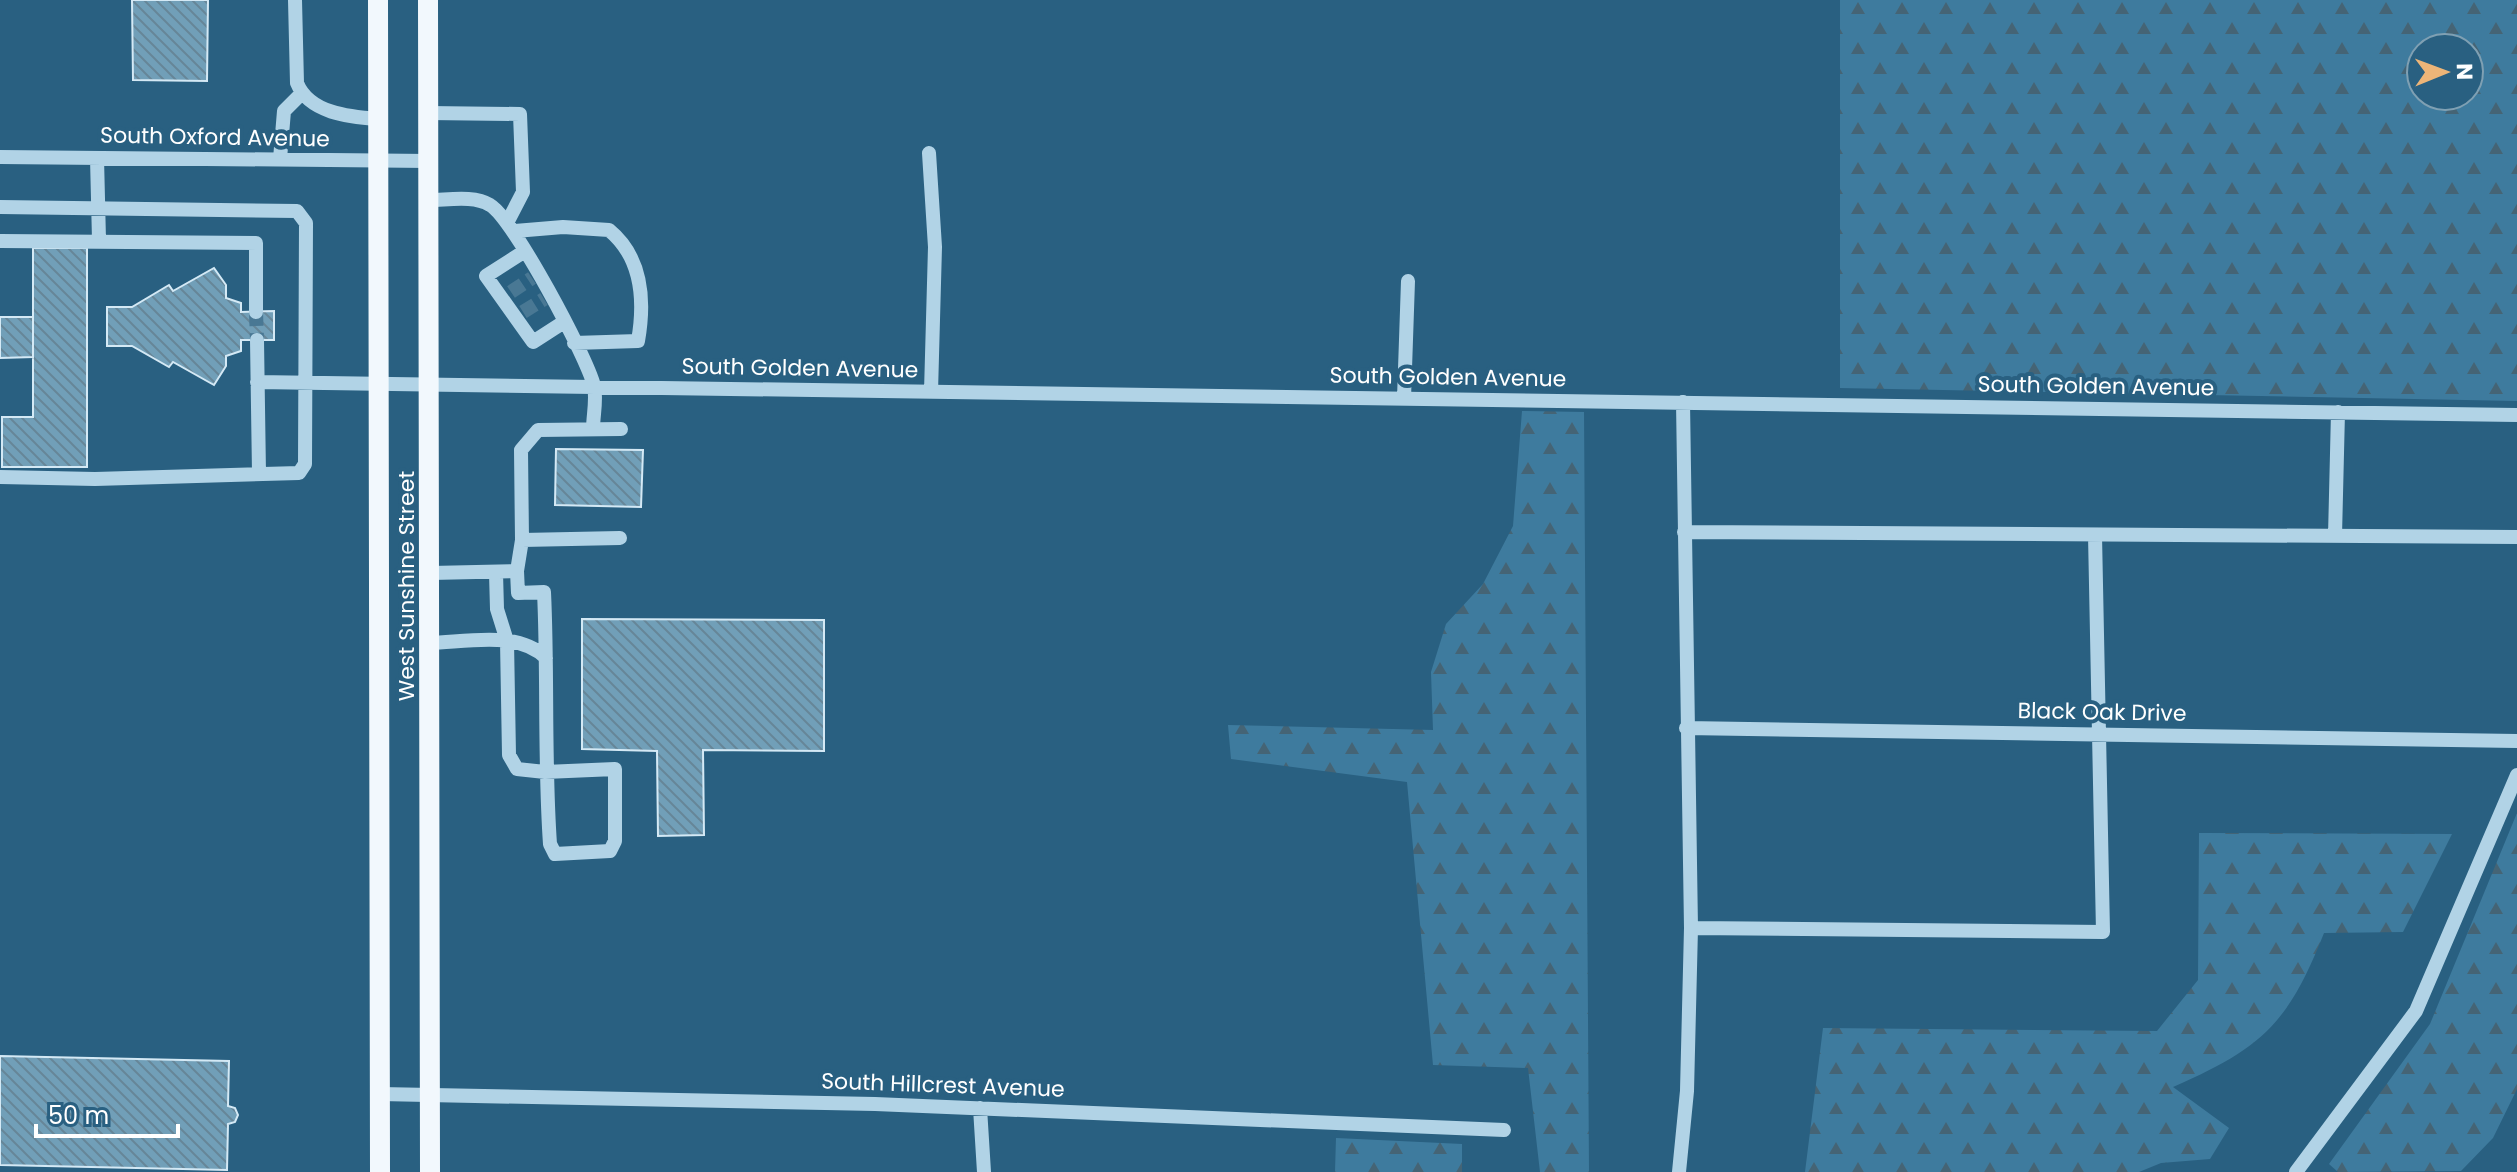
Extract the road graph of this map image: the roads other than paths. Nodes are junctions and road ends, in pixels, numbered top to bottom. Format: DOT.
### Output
graph roads {
  1 [pos="295,0"];
  2 [pos="378,0"];
  3 [pos="428,0"];
  4 [pos="301,94"];
  5 [pos="428,113"];
  6 [pos="378,119"];
  7 [pos="929,153"];
  8 [pos="0,157"];
  9 [pos="97,158"];
  10 [pos="280,159"];
  11 [pos="378,160"];
  12 [pos="429,161"];
  13 [pos="429,200"];
  14 [pos="0,207"];
  15 [pos="98,208"];
  16 [pos="511,226"];
  17 [pos="99,240"];
  18 [pos="0,241"];
  19 [pos="525,251"];
  20 [pos="1408,281"];
  21 [pos="256,312"];
  22 [pos="564,322"];
  23 [pos="257,340"];
  24 [pos="574,343"];
  25 [pos="257,382"];
  26 [pos="304,385"];
  27 [pos="378,386"];
  28 [pos="430,387"];
  29 [pos="595,387"];
  30 [pos="931,392"];
  31 [pos="1404,398"];
  32 [pos="1683,402"];
  33 [pos="2338,412"];
  34 [pos="2517,415"];
  35 [pos="593,429"];
  36 [pos="621,429"];
  37 [pos="259,474"];
  38 [pos="0,477"];
  39 [pos="1684,532"];
  40 [pos="2095,535"];
  41 [pos="2335,536"];
  42 [pos="2517,537"];
  43 [pos="620,538"];
  44 [pos="522,540"];
  45 [pos="517,571"];
  46 [pos="431,573"];
  47 [pos="496,573"];
  48 [pos="507,641"];
  49 [pos="430,643"];
  50 [pos="546,658"];
  51 [pos="1686,728"];
  52 [pos="2096,734"];
  53 [pos="2517,741"];
  54 [pos="545,772"];
  55 [pos="2517,775"];
  56 [pos="1691,928"];
  57 [pos="380,1094"];
  58 [pos="430,1095"];
  59 [pos="980,1108"];
  60 [pos="1504,1130"];
  61 [pos="380,1172"];
  62 [pos="430,1172"];
  63 [pos="984,1172"];
  64 [pos="1679,1172"];
  65 [pos="2296,1172"];
  1 -- 4 [label="street"];
  2 -- 6 [label="main road, West Sunshine Street"];
  3 -- 5 [label="main road, West Sunshine Street"];
  4 -- 6 [label="street"];
  4 -- 10 [label="street"];
  5 -- 12 [label="main road, West Sunshine Street"];
  5 -- 16 [label="street"];
  6 -- 11 [label="main road, West Sunshine Street"];
  7 -- 30 [label="street"];
  8 -- 9 [label="street, South Oxford Avenue"];
  9 -- 10 [label="street, South Oxford Avenue"];
  9 -- 15 [label="street"];
  10 -- 11 [label="street, South Oxford Avenue"];
  11 -- 12 [label="street, South Oxford Avenue"];
  11 -- 27 [label="main road, West Sunshine Street"];
  12 -- 13 [label="main road, West Sunshine Street"];
  13 -- 16 [label="street"];
  13 -- 28 [label="main road, West Sunshine Street"];
  14 -- 15 [label="street"];
  15 -- 17 [label="street"];
  15 -- 26 [label="street"];
  16 -- 19 [label="street"];
  16 -- 24 [label="street"];
  17 -- 18 [label="street"];
  17 -- 21 [label="street"];
  19 -- 22 [label="street"];
  19 -- 22 [label="street"];
  20 -- 31 [label="street"];
  22 -- 24 [label="street"];
  23 -- 25 [label="street"];
  24 -- 29 [label="street"];
  25 -- 26 [label="street, South Golden Avenue"];
  25 -- 37 [label="street"];
  26 -- 27 [label="street, South Golden Avenue"];
  26 -- 37 [label="street"];
  27 -- 28 [label="street, South Golden Avenue"];
  27 -- 57 [label="main road, West Sunshine Street"];
  28 -- 29 [label="street, South Golden Avenue"];
  28 -- 46 [label="main road, West Sunshine Street"];
  29 -- 30 [label="street, South Golden Avenue"];
  29 -- 35 [label="street"];
  30 -- 31 [label="street, South Golden Avenue"];
  31 -- 32 [label="street, South Golden Avenue"];
  32 -- 33 [label="street, South Golden Avenue"];
  32 -- 39 [label="street"];
  33 -- 34 [label="street, South Golden Avenue"];
  33 -- 41 [label="street"];
  35 -- 36 [label="street"];
  35 -- 44 [label="street"];
  37 -- 38 [label="street"];
  39 -- 40 [label="street"];
  39 -- 51 [label="street"];
  40 -- 41 [label="street"];
  40 -- 52 [label="street"];
  41 -- 42 [label="street"];
  43 -- 44 [label="street"];
  44 -- 45 [label="street"];
  45 -- 47 [label="street"];
  45 -- 50 [label="street"];
  46 -- 47 [label="street"];
  46 -- 49 [label="main road, West Sunshine Street"];
  47 -- 48 [label="street"];
  48 -- 49 [label="street"];
  48 -- 50 [label="street"];
  48 -- 54 [label="street"];
  49 -- 58 [label="main road, West Sunshine Street"];
  50 -- 54 [label="street"];
  51 -- 52 [label="street, Black Oak Drive"];
  51 -- 56 [label="street"];
  52 -- 53 [label="street, Black Oak Drive"];
  52 -- 56 [label="street"];
  54 -- 54 [label="street"];
  55 -- 65 [label="street"];
  56 -- 64 [label="street"];
  57 -- 58 [label="street, South Hillcrest Avenue"];
  57 -- 61 [label="main road, West Sunshine Street"];
  58 -- 59 [label="street, South Hillcrest Avenue"];
  58 -- 62 [label="main road, West Sunshine Street"];
  59 -- 60 [label="street, South Hillcrest Avenue"];
  59 -- 63 [label="street"];
}
